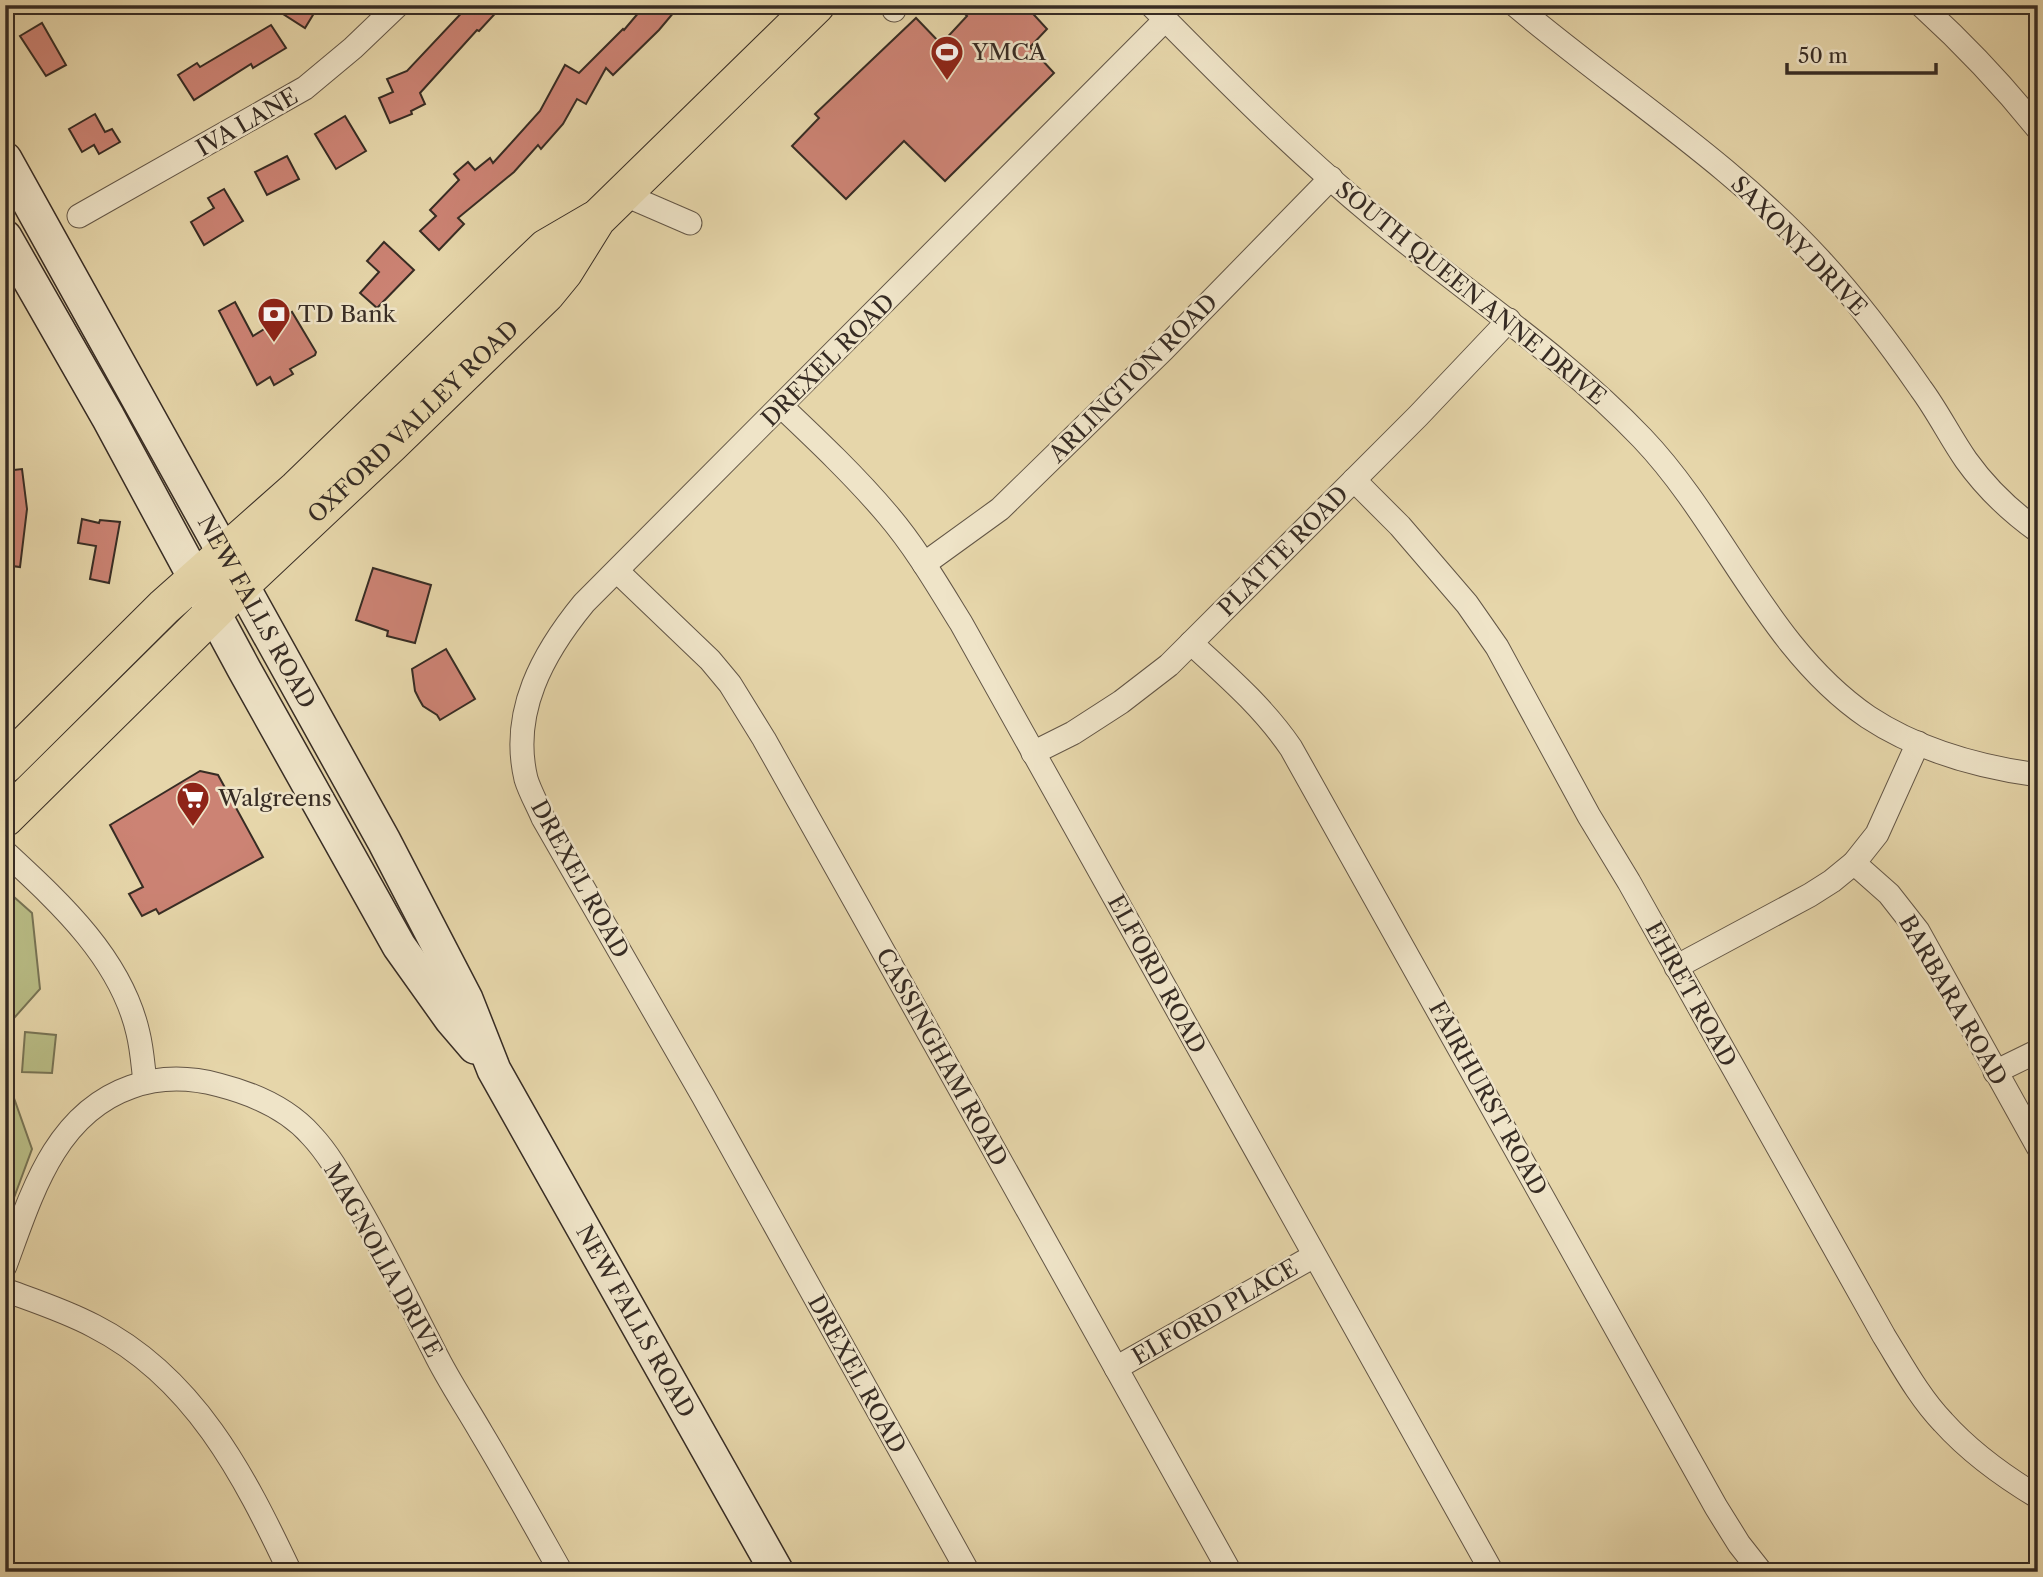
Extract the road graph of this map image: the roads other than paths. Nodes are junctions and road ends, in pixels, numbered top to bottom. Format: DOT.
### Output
graph roads {
  1 [pos="398,5"];
  2 [pos="816,5"];
  3 [pos="1515,5"];
  4 [pos="1921,5"];
  5 [pos="1158,13"];
  6 [pos="2038,129"];
  7 [pos="5,159"];
  8 [pos="1331,178"];
  9 [pos="623,194"];
  10 [pos="79,216"];
  11 [pos="690,223"];
  12 [pos="5,237"];
  13 [pos="1509,320"];
  14 [pos="781,406"];
  15 [pos="1354,480"];
  16 [pos="2038,531"];
  17 [pos="924,564"];
  18 [pos="232,570"];
  19 [pos="617,571"];
  20 [pos="195,579"];
  21 [pos="213,612"];
  22 [pos="1191,643"];
  23 [pos="1918,743"];
  24 [pos="1033,753"];
  25 [pos="5,765"];
  26 [pos="2038,775"];
  27 [pos="5,818"];
  28 [pos="5,852"];
  29 [pos="1854,863"];
  30 [pos="1676,967"];
  31 [pos="2038,1051"];
  32 [pos="494,1070"];
  33 [pos="1996,1072"];
  34 [pos="145,1082"];
  35 [pos="2038,1147"];
  36 [pos="1314,1256"];
  37 [pos="5,1266"];
  38 [pos="5,1290"];
  39 [pos="1115,1368"];
  40 [pos="2038,1497"];
  41 [pos="290,1572"];
  42 [pos="561,1572"];
  43 [pos="777,1572"];
  44 [pos="968,1572"];
  45 [pos="1230,1572"];
  46 [pos="1492,1572"];
  47 [pos="1761,1572"];
  1 -- 10 [label="street, IVA LANE"];
  2 -- 9 [label="main road, OXFORD VALLEY ROAD"];
  3 -- 16 [label="street, SAXONY DRIVE"];
  4 -- 6 [label="street"];
  5 -- 8 [label="street, SOUTH QUEEN ANNE DRIVE"];
  5 -- 14 [label="street, DREXEL ROAD"];
  7 -- 18 [label="main road, NEW FALLS ROAD"];
  8 -- 13 [label="street, SOUTH QUEEN ANNE DRIVE"];
  8 -- 17 [label="street, ARLINGTON ROAD"];
  9 -- 11 [label="street"];
  9 -- 18 [label="main road, OXFORD VALLEY ROAD"];
  12 -- 20 [label="main road, NEW FALLS ROAD"];
  13 -- 15 [label="street, PLATTE ROAD"];
  13 -- 23 [label="street, SOUTH QUEEN ANNE DRIVE"];
  14 -- 17 [label="street, ELFORD ROAD"];
  14 -- 19 [label="street, DREXEL ROAD"];
  15 -- 22 [label="street, PLATTE ROAD"];
  15 -- 30 [label="street, EHRET ROAD"];
  17 -- 24 [label="street, ELFORD ROAD"];
  18 -- 20 [label="main road"];
  18 -- 21 [label="main road, OXFORD VALLEY ROAD"];
  18 -- 32 [label="main road, NEW FALLS ROAD"];
  19 -- 39 [label="street, CASSINGHAM ROAD"];
  19 -- 44 [label="street, DREXEL ROAD"];
  20 -- 21 [label="main road, NEW FALLS ROAD"];
  20 -- 25 [label="main road"];
  21 -- 27 [label="main road, OXFORD VALLEY ROAD"];
  21 -- 32 [label="main road, NEW FALLS ROAD"];
  22 -- 24 [label="street, PLATTE ROAD"];
  22 -- 47 [label="street, FAIRHURST ROAD"];
  23 -- 26 [label="street, SOUTH QUEEN ANNE DRIVE"];
  23 -- 29 [label="street"];
  24 -- 36 [label="street, ELFORD ROAD"];
  28 -- 34 [label="street"];
  29 -- 30 [label="street"];
  29 -- 33 [label="street, BARBARA ROAD"];
  30 -- 40 [label="street, EHRET ROAD"];
  31 -- 33 [label="street"];
  32 -- 43 [label="main road, NEW FALLS ROAD"];
  33 -- 35 [label="street, BARBARA ROAD"];
  34 -- 37 [label="street, MAGNOLIA DRIVE"];
  34 -- 42 [label="street, MAGNOLIA DRIVE"];
  36 -- 39 [label="street, ELFORD PLACE"];
  36 -- 46 [label="street, ELFORD ROAD"];
  38 -- 41 [label="street"];
  39 -- 45 [label="street, CASSINGHAM ROAD"];
}
